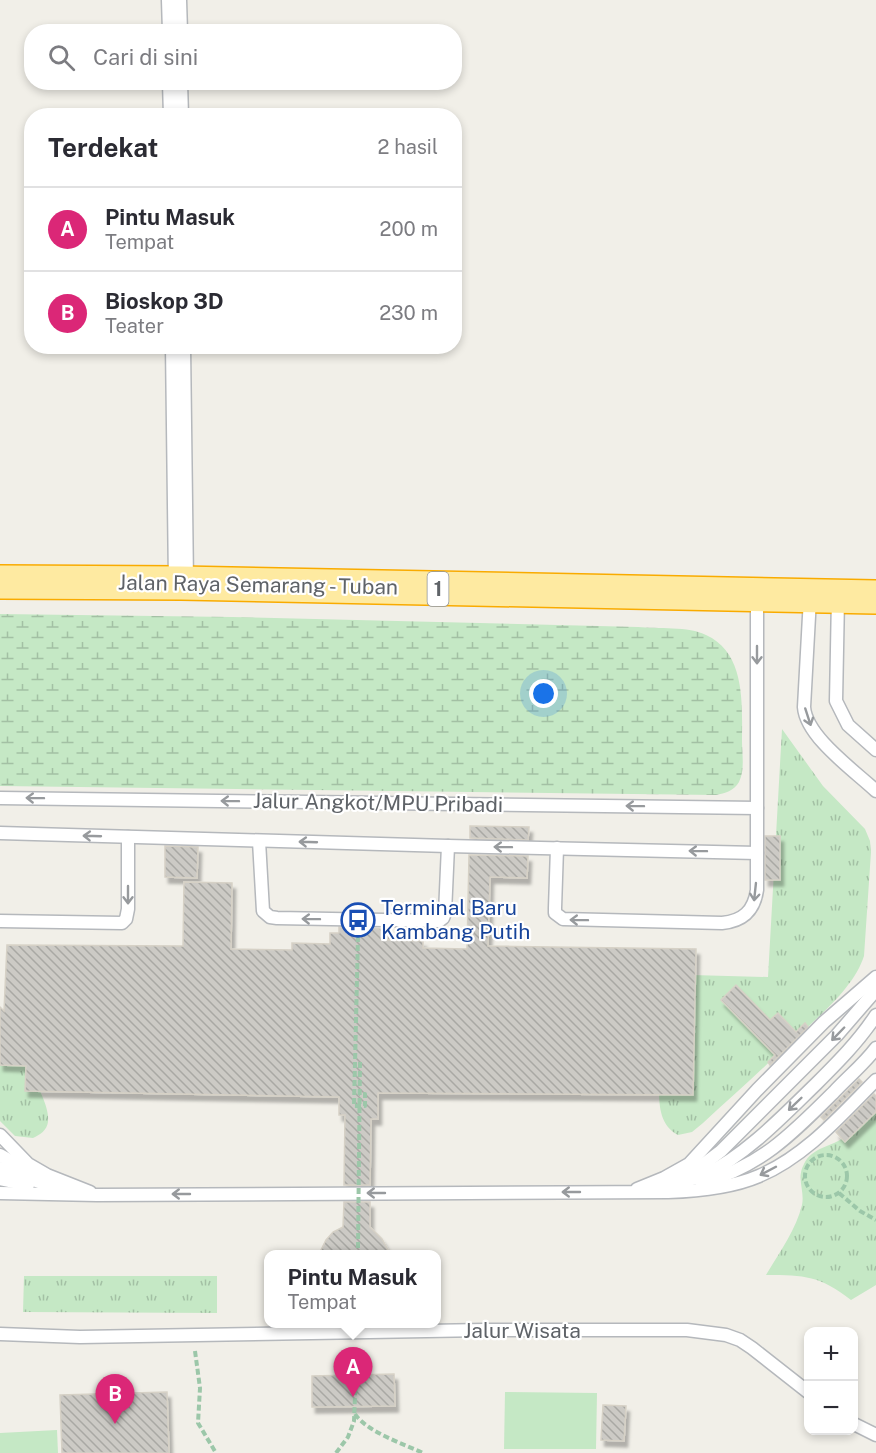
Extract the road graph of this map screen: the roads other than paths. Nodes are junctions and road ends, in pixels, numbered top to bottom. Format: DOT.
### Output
graph roads {
  1 [pos="174,0"];
  2 [pos="175,24"];
  3 [pos="175,90"];
  4 [pos="176,108"];
  5 [pos="178,354"];
  6 [pos="0,582"];
  7 [pos="181,583"];
  8 [pos="757,596"];
  9 [pos="824,597"];
  10 [pos="876,597"];
  11 [pos="876,750"];
  12 [pos="876,790"];
  13 [pos="0,798"];
  14 [pos="757,808"];
  15 [pos="0,832"];
  16 [pos="128,837"];
  17 [pos="259,841"];
  18 [pos="448,846"];
  19 [pos="557,848"];
  20 [pos="757,853"];
  21 [pos="0,921"];
  22 [pos="876,977"];
  23 [pos="876,990"];
  24 [pos="876,1015"];
  25 [pos="876,1048"];
  26 [pos="876,1080"];
  27 [pos="0,1135"];
  28 [pos="0,1155"];
  29 [pos="0,1168"];
  30 [pos="0,1179"];
  31 [pos="0,1188"];
  32 [pos="629,1192"];
  33 [pos="0,1193"];
  34 [pos="97,1195"];
  35 [pos="0,1334"];
  36 [pos="804,1389"];
  37 [pos="858,1426"];
  38 [pos="876,1435"];
  1 -- 2 [label="street"];
  3 -- 4 [label="street"];
  5 -- 7 [label="street"];
  6 -- 7 [label="highway, Jalan Raya Semarang - Tuban / 1"];
  7 -- 8 [label="highway, Jalan Raya Semarang - Tuban / 1"];
  8 -- 9 [label="highway, Jalan Raya Semarang - Tuban / 1"];
  8 -- 14 [label="lane, one-way"];
  9 -- 10 [label="highway, Jalan Raya Semarang - Tuban / 1"];
  9 -- 11 [label="lane"];
  9 -- 12 [label="lane, one-way"];
  14 -- 13 [label="lane, Jalur Angkot/MPU Pribadi, one-way"];
  14 -- 20 [label="lane"];
  16 -- 15 [label="lane, Jalur Angkot/MPU Pribadi, one-way"];
  16 -- 17 [label="lane, Jalur Angkot/MPU Pribadi"];
  16 -- 21 [label="lane, one-way"];
  18 -- 17 [label="lane, Jalur Angkot/MPU Pribadi, one-way"];
  18 -- 17 [label="lane, Jalur Angkot/MPU Pribadi, one-way"];
  19 -- 18 [label="lane, Jalur Angkot/MPU Pribadi, one-way"];
  20 -- 19 [label="lane, Jalur Angkot/MPU Pribadi, one-way"];
  20 -- 19 [label="lane, one-way"];
  22 -- 32 [label="lane"];
  23 -- 32 [label="lane, one-way"];
  24 -- 32 [label="lane, one-way"];
  25 -- 32 [label="lane"];
  26 -- 32 [label="lane, one-way"];
  27 -- 34 [label="lane"];
  28 -- 34 [label="lane"];
  29 -- 34 [label="lane"];
  30 -- 34 [label="lane"];
  31 -- 34 [label="lane"];
  32 -- 34 [label="lane, one-way"];
  33 -- 34 [label="lane"];
  35 -- 36 [label="lane, Jalur Wisata"];
  37 -- 38 [label="lane"];
}
